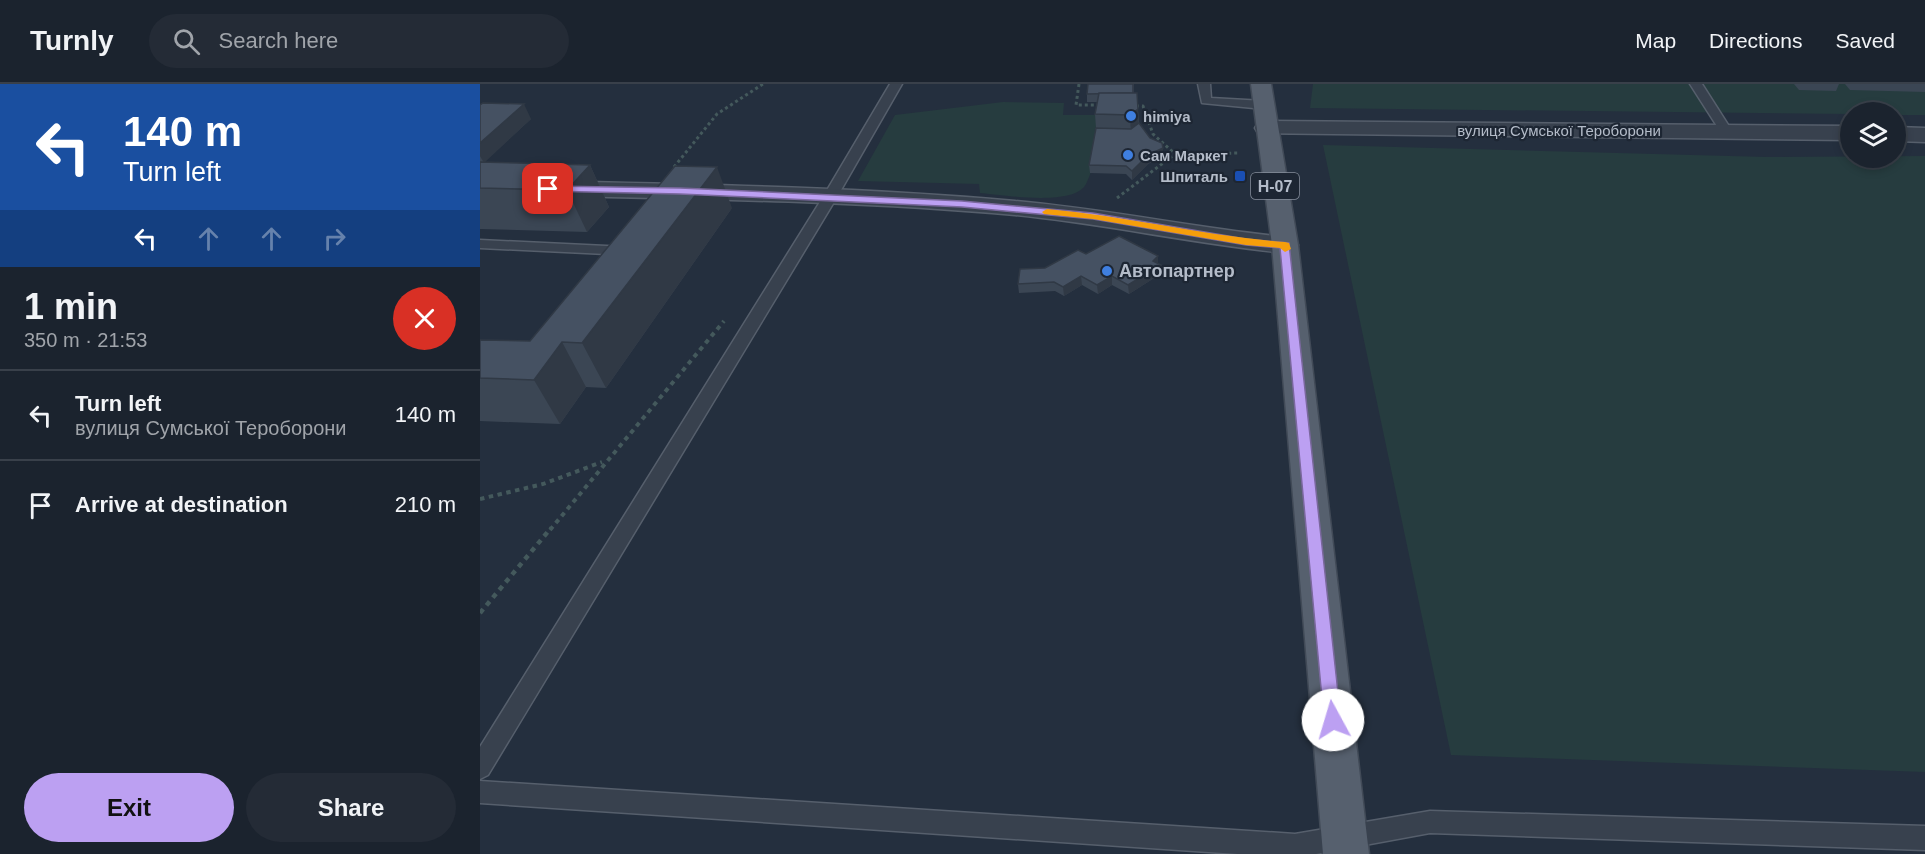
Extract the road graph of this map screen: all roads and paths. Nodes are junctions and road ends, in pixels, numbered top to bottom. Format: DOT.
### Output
graph roads {
  1 [pos="763,84"];
  2 [pos="896,84"];
  3 [pos="1079,84"];
  4 [pos="1204,84"];
  5 [pos="1696,84"];
  6 [pos="1110,105"];
  7 [pos="1132,105"];
  8 [pos="1264,105"];
  9 [pos="1726,131"];
  10 [pos="1840,133"];
  11 [pos="1906,134"];
  12 [pos="1925,135"];
  13 [pos="1240,153"];
  14 [pos="1175,154"];
  15 [pos="480,187"];
  16 [pos="667,197"];
  17 [pos="830,197"];
  18 [pos="1093,216"];
  19 [pos="480,243"];
  20 [pos="1285,245"];
  21 [pos="612,268"];
  22 [pos="729,315"];
  23 [pos="604,461"];
  24 [pos="480,499"];
  25 [pos="480,613"];
  26 [pos="480,768"];
  27 [pos="480,792"];
  28 [pos="1925,838"];
  29 [pos="1345,847"];
  1 -- 16 [label="path"];
  2 -- 17 [label="lane"];
  3 -- 6 [label="path"];
  4 -- 8 [label="lane"];
  5 -- 9 [label="lane"];
  7 -- 14 [label="path"];
  8 -- 9 [label="street, вулиця Сумської Тероборони"];
  8 -- 20 [label="main road, Н-07"];
  9 -- 10 [label="street, вулиця Сумської Тероборони"];
  11 -- 12 [label="street"];
  13 -- 14 [label="path"];
  14 -- 18 [label="path"];
  15 -- 16 [label="street"];
  16 -- 17 [label="street"];
  17 -- 18 [label="street"];
  17 -- 26 [label="lane"];
  18 -- 20 [label="street"];
  19 -- 21 [label="lane"];
  20 -- 29 [label="main road, Н-07"];
  22 -- 23 [label="path"];
  23 -- 24 [label="path"];
  23 -- 25 [label="path"];
  27 -- 29 [label="lane"];
  28 -- 29 [label="lane"];
}
